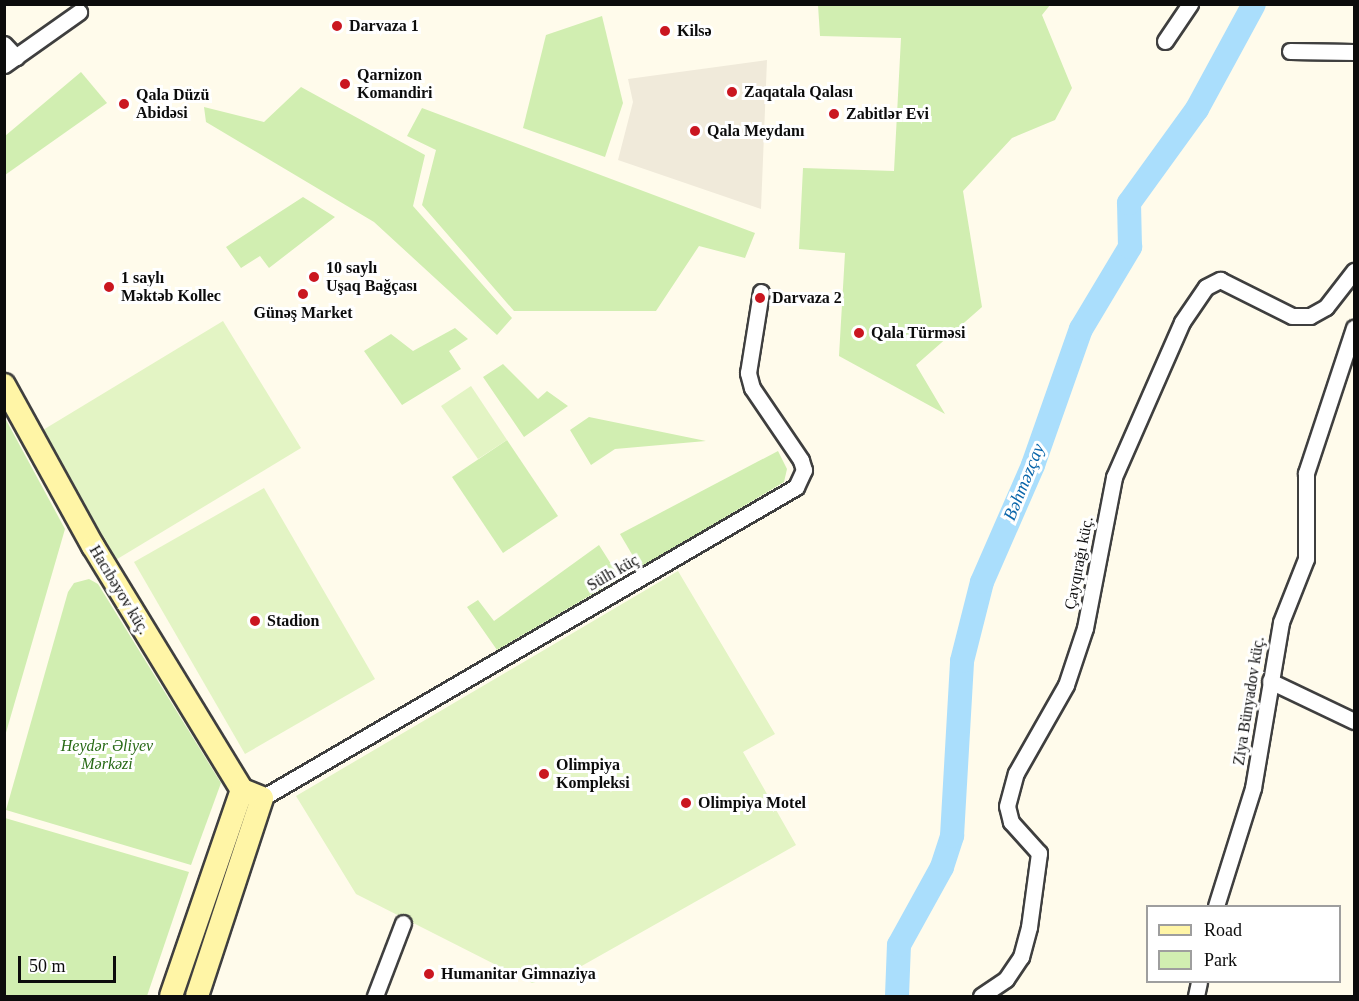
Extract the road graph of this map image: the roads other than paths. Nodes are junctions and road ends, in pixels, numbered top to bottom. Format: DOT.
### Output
graph roads {
  1 [pos="1190,4"];
  2 [pos="78,12"];
  3 [pos="1165,41"];
  4 [pos="4,44"];
  5 [pos="1290,51"];
  6 [pos="1354,52"];
  7 [pos="10,61"];
  8 [pos="1354,271"];
  9 [pos="761,292"];
  10 [pos="1354,328"];
  11 [pos="4,385"];
  12 [pos="1270,681"];
  13 [pos="1354,721"];
  14 [pos="252,794"];
  15 [pos="1216,905"];
  16 [pos="403,923"];
  17 [pos="171,996"];
  18 [pos="197,996"];
  19 [pos="375,996"];
  20 [pos="981,996"];
  1 -- 3 [label="street"];
  2 -- 7 [label="street"];
  4 -- 7 [label="street"];
  5 -- 6 [label="street"];
  8 -- 20 [label="street, Çayqırağı küç."];
  9 -- 14 [label="street, Sülh küç"];
  10 -- 12 [label="street, Ziya Bünyadov küç."];
  11 -- 14 [label="street, Hacıbəyov küç."];
  12 -- 13 [label="street"];
  12 -- 15 [label="street, Ziya Bünyadov küç."];
  14 -- 17 [label="street"];
  14 -- 18 [label="street"];
  16 -- 19 [label="street"];
}
